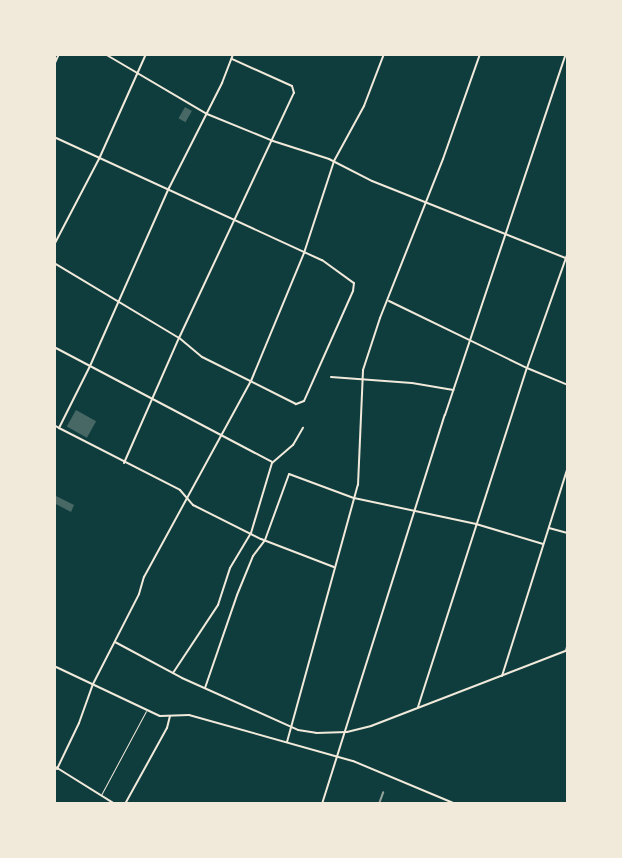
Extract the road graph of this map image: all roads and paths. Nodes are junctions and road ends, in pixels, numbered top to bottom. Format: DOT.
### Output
graph roads {
  1 [pos="59,54"];
  2 [pos="105,54"];
  3 [pos="146,54"];
  4 [pos="233,54"];
  5 [pos="384,54"];
  6 [pos="480,54"];
  7 [pos="566,54"];
  8 [pos="232,59"];
  9 [pos="54,65"];
  10 [pos="139,74"];
  11 [pos="207,114"];
  12 [pos="54,137"];
  13 [pos="273,141"];
  14 [pos="99,159"];
  15 [pos="334,161"];
  16 [pos="170,188"];
  17 [pos="426,202"];
  18 [pos="234,220"];
  19 [pos="506,235"];
  20 [pos="54,245"];
  21 [pos="568,252"];
  22 [pos="304,254"];
  23 [pos="567,259"];
  24 [pos="54,263"];
  25 [pos="388,300"];
  26 [pos="118,303"];
  27 [pos="179,338"];
  28 [pos="470,340"];
  29 [pos="54,347"];
  30 [pos="90,366"];
  31 [pos="527,368"];
  32 [pos="331,377"];
  33 [pos="362,380"];
  34 [pos="251,381"];
  35 [pos="568,385"];
  36 [pos="453,390"];
  37 [pos="154,399"];
  38 [pos="54,425"];
  39 [pos="59,428"];
  40 [pos="303,428"];
  41 [pos="220,435"];
  42 [pos="124,463"];
  43 [pos="272,463"];
  44 [pos="568,467"];
  45 [pos="354,498"];
  46 [pos="187,499"];
  47 [pos="415,510"];
  48 [pos="476,524"];
  49 [pos="549,528"];
  50 [pos="251,533"];
  51 [pos="568,533"];
  52 [pos="265,540"];
  53 [pos="543,544"];
  54 [pos="334,567"];
  55 [pos="115,642"];
  56 [pos="568,642"];
  57 [pos="567,651"];
  58 [pos="54,666"];
  59 [pos="173,673"];
  60 [pos="502,676"];
  61 [pos="93,684"];
  62 [pos="205,688"];
  63 [pos="418,707"];
  64 [pos="147,709"];
  65 [pos="170,716"];
  66 [pos="291,726"];
  67 [pos="346,732"];
  68 [pos="287,742"];
  69 [pos="338,757"];
  70 [pos="56,767"];
  71 [pos="101,795"];
  72 [pos="115,804"];
  73 [pos="125,804"];
  74 [pos="322,804"];
  75 [pos="456,804"];
  1 -- 9 [label="street"];
  2 -- 10 [label="street"];
  3 -- 10 [label="street"];
  4 -- 8 [label="street"];
  5 -- 15 [label="street"];
  6 -- 17 [label="street"];
  7 -- 19 [label="street"];
  8 -- 11 [label="street"];
  8 -- 13 [label="street"];
  10 -- 11 [label="street"];
  10 -- 14 [label="street"];
  11 -- 13 [label="street"];
  11 -- 16 [label="street"];
  12 -- 14 [label="street"];
  13 -- 15 [label="street"];
  13 -- 18 [label="street"];
  14 -- 16 [label="street"];
  14 -- 20 [label="street"];
  15 -- 17 [label="street"];
  15 -- 22 [label="street"];
  16 -- 18 [label="street"];
  16 -- 26 [label="street"];
  17 -- 19 [label="street"];
  17 -- 25 [label="street"];
  18 -- 22 [label="street"];
  18 -- 27 [label="street"];
  19 -- 23 [label="street"];
  19 -- 28 [label="street"];
  21 -- 23 [label="street"];
  22 -- 34 [label="street"];
  22 -- 34 [label="street"];
  23 -- 31 [label="street"];
  24 -- 26 [label="street"];
  25 -- 28 [label="street"];
  25 -- 33 [label="street"];
  26 -- 27 [label="street"];
  26 -- 30 [label="street"];
  27 -- 34 [label="street"];
  27 -- 37 [label="street"];
  28 -- 31 [label="street"];
  28 -- 36 [label="street"];
  29 -- 30 [label="street"];
  30 -- 37 [label="street"];
  30 -- 39 [label="street"];
  31 -- 35 [label="street"];
  31 -- 48 [label="street"];
  32 -- 33 [label="street"];
  33 -- 36 [label="street"];
  33 -- 45 [label="street"];
  34 -- 41 [label="street"];
  36 -- 47 [label="street"];
  37 -- 41 [label="street"];
  37 -- 42 [label="street"];
  38 -- 39 [label="street"];
  39 -- 42 [label="street"];
  40 -- 43 [label="street"];
  41 -- 43 [label="street"];
  41 -- 46 [label="street"];
  42 -- 46 [label="street"];
  43 -- 50 [label="street"];
  44 -- 49 [label="street"];
  45 -- 47 [label="street"];
  45 -- 52 [label="street"];
  45 -- 54 [label="street"];
  46 -- 50 [label="street"];
  46 -- 55 [label="street"];
  47 -- 48 [label="street"];
  47 -- 67 [label="street"];
  48 -- 53 [label="street"];
  48 -- 63 [label="street"];
  49 -- 51 [label="street"];
  49 -- 53 [label="street"];
  50 -- 52 [label="street"];
  50 -- 59 [label="street"];
  52 -- 54 [label="street"];
  52 -- 62 [label="street"];
  53 -- 60 [label="street"];
  54 -- 66 [label="street"];
  55 -- 59 [label="street"];
  55 -- 61 [label="street"];
  56 -- 57 [label="street"];
  57 -- 60 [label="street"];
  58 -- 61 [label="street"];
  59 -- 62 [label="street"];
  60 -- 63 [label="street"];
  61 -- 64 [label="street"];
  61 -- 70 [label="street"];
  62 -- 66 [label="street"];
  63 -- 67 [label="street"];
  64 -- 65 [label="street"];
  64 -- 71 [label="lane"];
  65 -- 68 [label="street"];
  65 -- 73 [label="street"];
  66 -- 67 [label="street"];
  66 -- 68 [label="street"];
  67 -- 69 [label="street"];
  68 -- 69 [label="street"];
  69 -- 74 [label="street"];
  69 -- 75 [label="street"];
  70 -- 71 [label="street"];
  71 -- 72 [label="street"];
}
